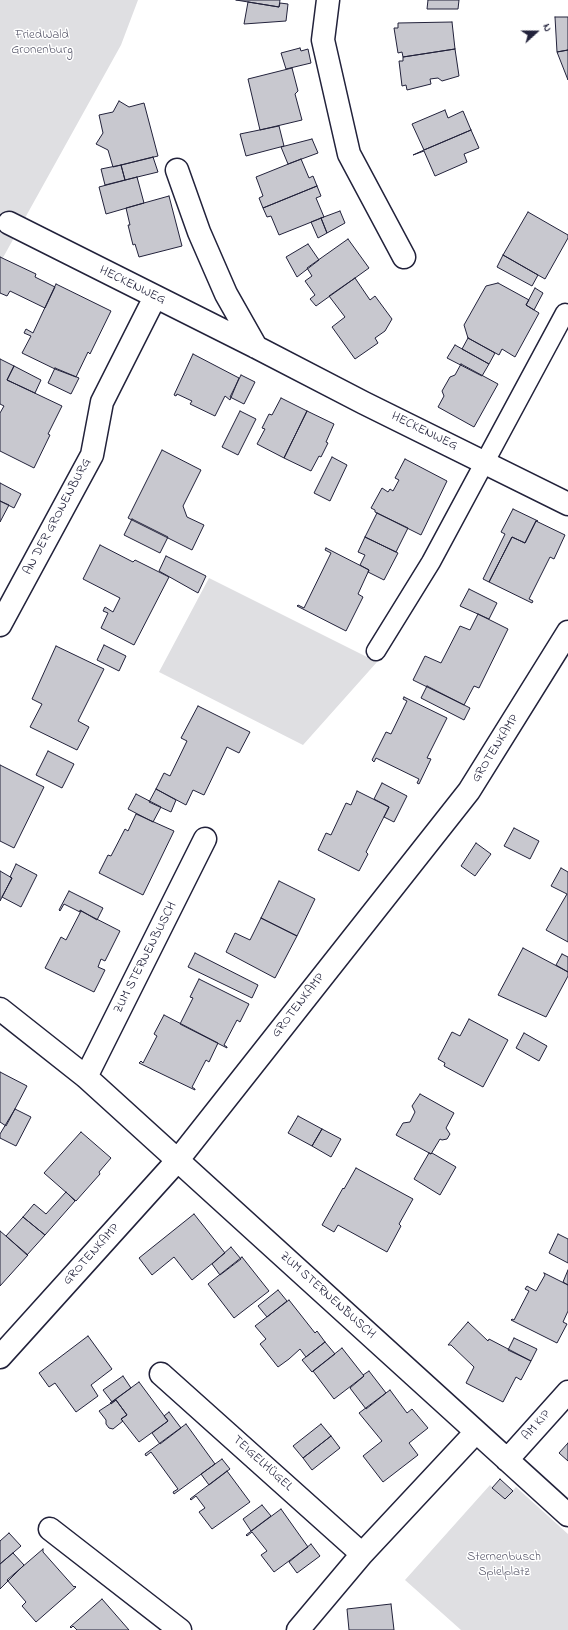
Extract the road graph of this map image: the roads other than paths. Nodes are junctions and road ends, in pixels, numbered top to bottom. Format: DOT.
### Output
graph roads {
  1 [pos="328,0"];
  2 [pos="177,170"];
  3 [pos="9,223"];
  4 [pos="404,257"];
  5 [pos="155,297"];
  6 [pos="565,313"];
  7 [pos="256,347"];
  8 [pos="484,461"];
  9 [pos="568,504"];
  10 [pos="0,625"];
  11 [pos="568,632"];
  12 [pos="376,651"];
  13 [pos="205,839"];
  14 [pos="0,1009"];
  15 [pos="86,1077"];
  16 [pos="177,1161"];
  17 [pos="0,1357"];
  18 [pos="161,1374"];
  19 [pos="568,1392"];
  20 [pos="476,1432"];
  21 [pos="507,1460"];
  22 [pos="568,1515"];
  23 [pos="50,1529"];
  24 [pos="362,1554"];
  25 [pos="180,1630"];
  26 [pos="298,1630"];
  1 -- 4 [label="street"];
  2 -- 7 [label="street"];
  3 -- 5 [label="street, HECKENWEG"];
  5 -- 7 [label="street, HECKENWEG"];
  5 -- 10 [label="street, AN DER GRONENBURG"];
  6 -- 8 [label="lane"];
  7 -- 8 [label="street, HECKENWEG"];
  8 -- 9 [label="street, HECKENWEG"];
  8 -- 12 [label="lane"];
  11 -- 16 [label="street, GROTENKAMP"];
  13 -- 15 [label="street, ZUM STERNENBUSCH"];
  14 -- 15 [label="street, ZUM STERNENBUSCH"];
  15 -- 16 [label="street, ZUM STERNENBUSCH"];
  16 -- 17 [label="street, GROTENKAMP"];
  16 -- 20 [label="street, ZUM STERNENBUSCH"];
  18 -- 24 [label="street, TEIGELHÜGEL"];
  19 -- 21 [label="street, AM KIP"];
  20 -- 21 [label="street, ZUM STERNENBUSCH"];
  20 -- 24 [label="street"];
  21 -- 22 [label="street, ZUM STERNENBUSCH"];
  23 -- 25 [label="street"];
  24 -- 26 [label="street"];
}
